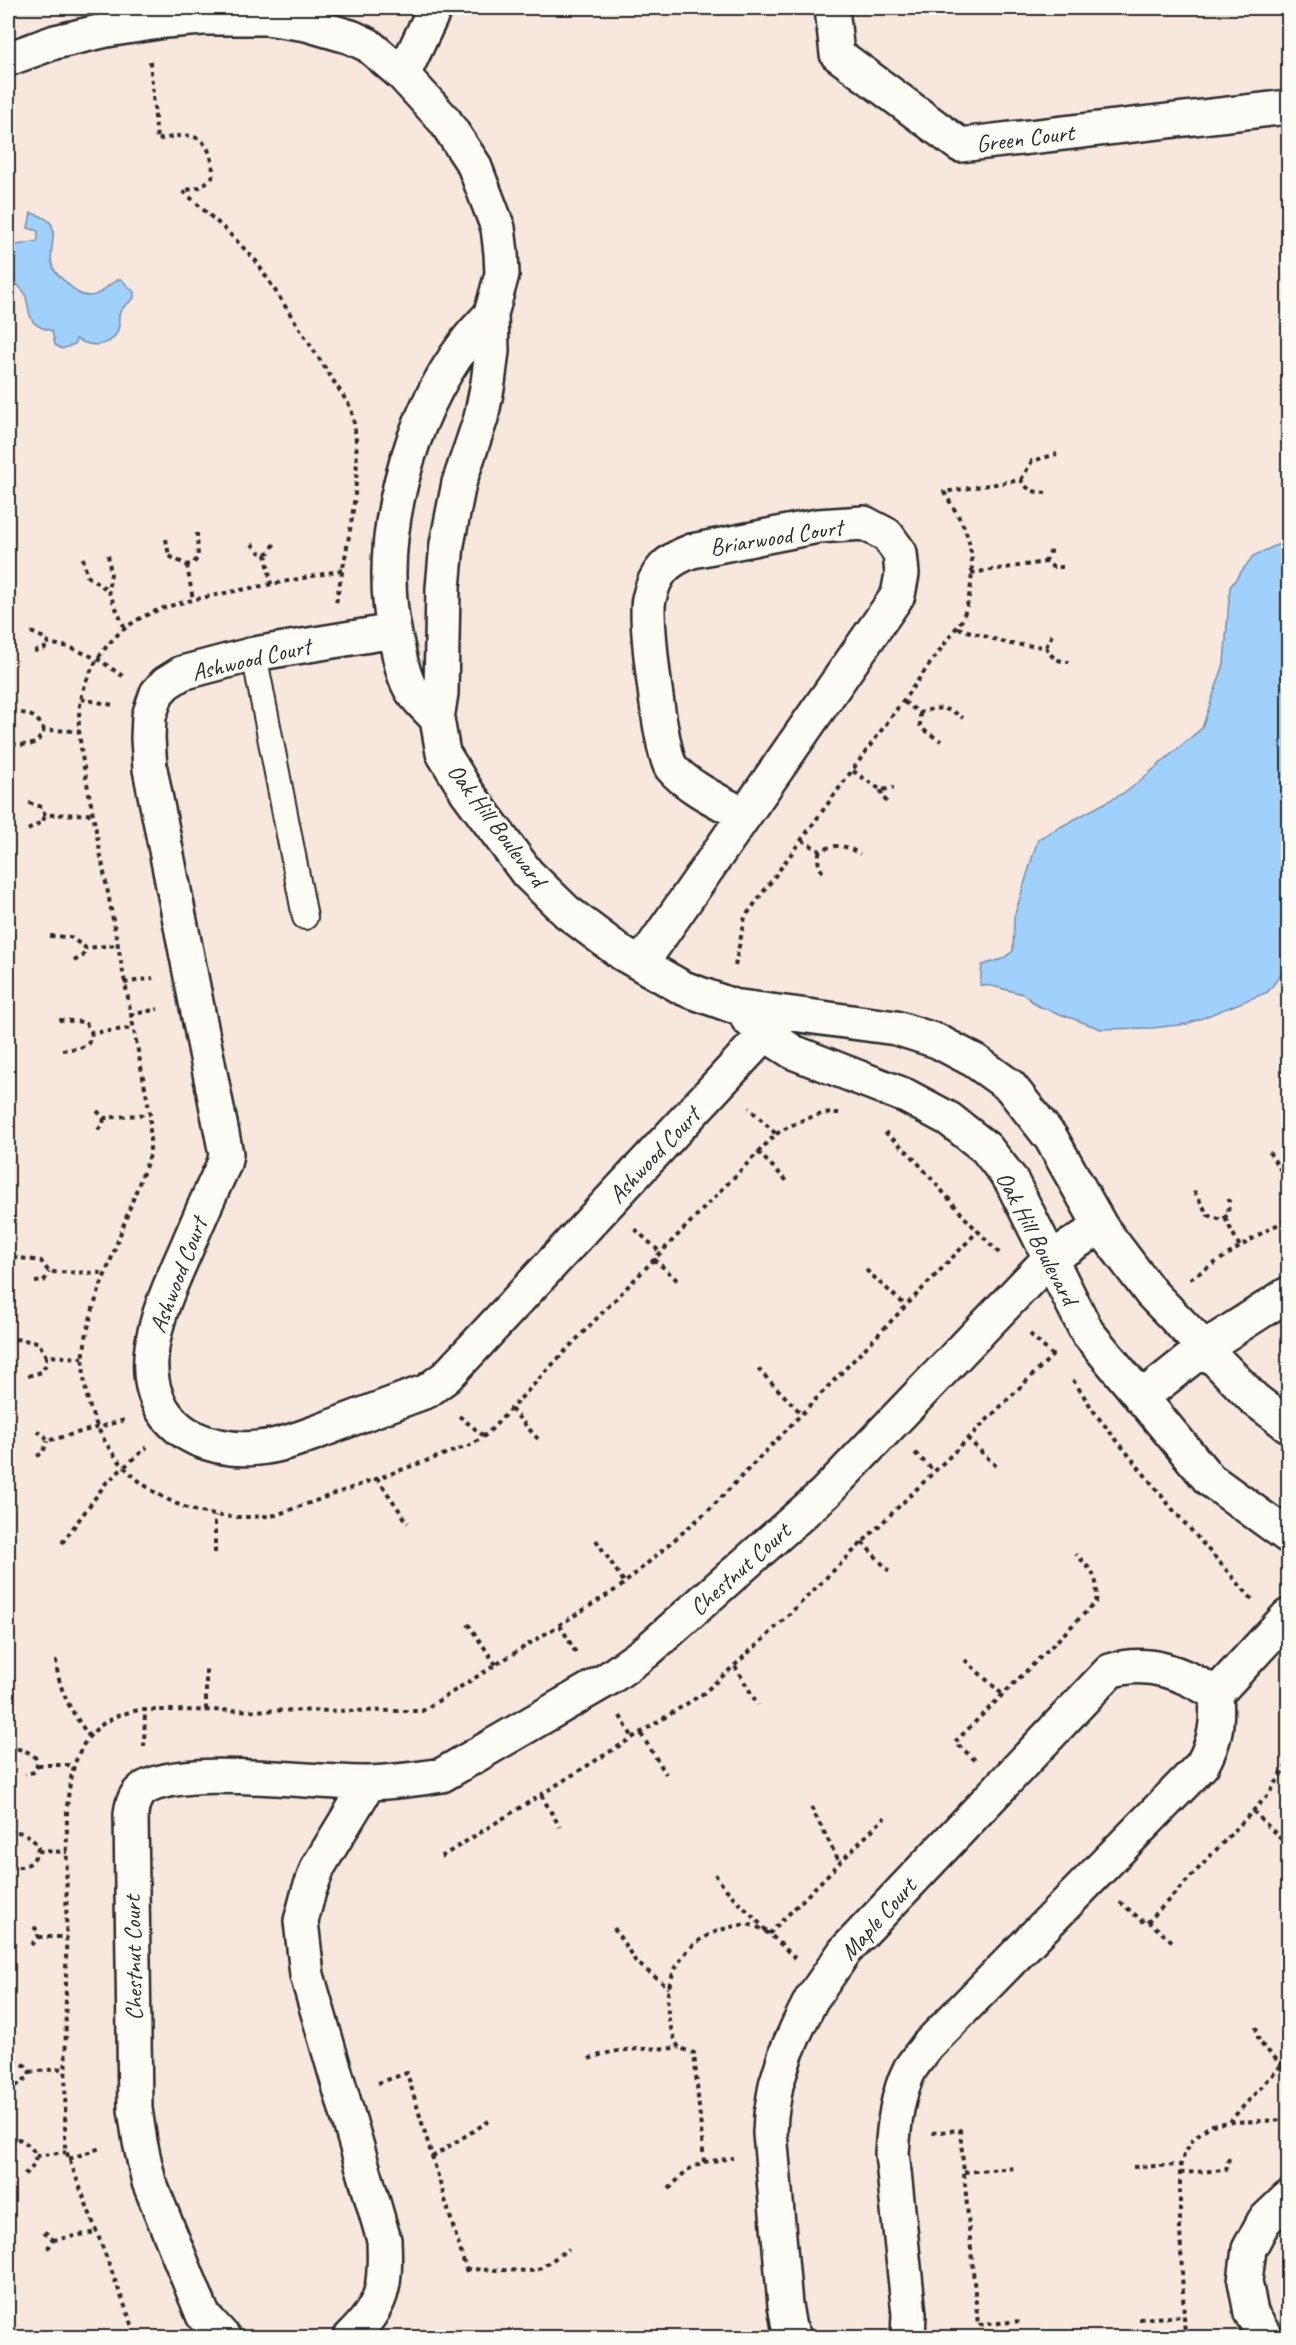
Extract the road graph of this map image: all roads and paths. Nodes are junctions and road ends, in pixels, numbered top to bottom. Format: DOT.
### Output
graph roads {
  1 [pos="435,8"];
  2 [pos="832,8"];
  3 [pos="334,18"];
  4 [pos="150,57"];
  5 [pos="8,59"];
  6 [pos="403,75"];
  7 [pos="1288,107"];
  8 [pos="491,314"];
  9 [pos="1057,454"];
  10 [pos="1021,480"];
  11 [pos="1046,493"];
  12 [pos="197,533"];
  13 [pos="166,539"];
  14 [pos="276,540"];
  15 [pos="252,544"];
  16 [pos="1056,550"];
  17 [pos="266,554"];
  18 [pos="108,555"];
  19 [pos="83,558"];
  20 [pos="1045,562"];
  21 [pos="188,565"];
  22 [pos="1063,567"];
  23 [pos="342,570"];
  24 [pos="971,573"];
  25 [pos="271,584"];
  26 [pos="108,590"];
  27 [pos="193,600"];
  28 [pos="335,609"];
  29 [pos="125,628"];
  30 [pos="958,628"];
  31 [pos="394,631"];
  32 [pos="1054,631"];
  33 [pos="31,632"];
  34 [pos="48,644"];
  35 [pos="1046,647"];
  36 [pos="34,651"];
  37 [pos="254,654"];
  38 [pos="98,659"];
  39 [pos="1069,662"];
  40 [pos="132,682"];
  41 [pos="81,699"];
  42 [pos="904,702"];
  43 [pos="123,706"];
  44 [pos="12,712"];
  45 [pos="920,713"];
  46 [pos="436,718"];
  47 [pos="963,718"];
  48 [pos="44,730"];
  49 [pos="79,731"];
  50 [pos="941,741"];
  51 [pos="12,744"];
  52 [pos="853,771"];
  53 [pos="894,788"];
  54 [pos="881,790"];
  55 [pos="29,803"];
  56 [pos="888,803"];
  57 [pos="92,814"];
  58 [pos="45,815"];
  59 [pos="744,815"];
  60 [pos="28,830"];
  61 [pos="802,840"];
  62 [pos="820,851"];
  63 [pos="860,855"];
  64 [pos="825,876"];
  65 [pos="305,917"];
  66 [pos="50,936"];
  67 [pos="116,945"];
  68 [pos="86,948"];
  69 [pos="74,961"];
  70 [pos="641,964"];
  71 [pos="733,973"];
  72 [pos="733,1006"];
  73 [pos="60,1020"];
  74 [pos="133,1028"];
  75 [pos="92,1032"];
  76 [pos="765,1034"];
  77 [pos="62,1050"];
  78 [pos="745,1103"];
  79 [pos="97,1111"];
  80 [pos="150,1114"];
  81 [pos="849,1115"];
  82 [pos="104,1118"];
  83 [pos="878,1126"];
  84 [pos="98,1130"];
  85 [pos="776,1134"];
  86 [pos="758,1152"];
  87 [pos="1269,1152"];
  88 [pos="1288,1174"];
  89 [pos="789,1183"];
  90 [pos="1194,1191"];
  91 [pos="1229,1200"];
  92 [pos="1225,1218"];
  93 [pos="1288,1219"];
  94 [pos="629,1224"];
  95 [pos="1101,1227"];
  96 [pos="978,1231"];
  97 [pos="1240,1247"];
  98 [pos="661,1252"];
  99 [pos="13,1257"];
  100 [pos="654,1259"];
  101 [pos="1049,1259"];
  102 [pos="1007,1260"];
  103 [pos="866,1270"];
  104 [pos="49,1272"];
  105 [pos="105,1273"];
  106 [pos="35,1282"];
  107 [pos="679,1282"];
  108 [pos="1183,1283"];
  109 [pos="1288,1294"];
  110 [pos="906,1306"];
  111 [pos="1028,1331"];
  112 [pos="15,1339"];
  113 [pos="1204,1348"];
  114 [pos="1053,1355"];
  115 [pos="1063,1355"];
  116 [pos="46,1356"];
  117 [pos="84,1358"];
  118 [pos="1058,1360"];
  119 [pos="758,1369"];
  120 [pos="1068,1373"];
  121 [pos="28,1376"];
  122 [pos="1141,1398"];
  123 [pos="511,1409"];
  124 [pos="454,1412"];
  125 [pos="802,1414"];
  126 [pos="130,1419"];
  127 [pos="1288,1425"];
  128 [pos="98,1428"];
  129 [pos="37,1431"];
  130 [pos="484,1436"];
  131 [pos="967,1438"];
  132 [pos="538,1439"];
  133 [pos="154,1441"];
  134 [pos="47,1442"];
  135 [pos="913,1452"];
  136 [pos="37,1456"];
  137 [pos="123,1467"];
  138 [pos="998,1468"];
  139 [pos="934,1471"];
  140 [pos="377,1478"];
  141 [pos="215,1516"];
  142 [pos="408,1523"];
  143 [pos="1288,1536"];
  144 [pos="596,1540"];
  145 [pos="862,1542"];
  146 [pos="62,1543"];
  147 [pos="215,1553"];
  148 [pos="1076,1554"];
  149 [pos="889,1570"];
  150 [pos="624,1583"];
  151 [pos="1257,1604"];
  152 [pos="1288,1616"];
  153 [pos="468,1624"];
  154 [pos="560,1625"];
  155 [pos="577,1654"];
  156 [pos="56,1659"];
  157 [pos="965,1660"];
  158 [pos="497,1666"];
  159 [pos="735,1666"];
  160 [pos="206,1668"];
  161 [pos="1216,1694"];
  162 [pos="1003,1695"];
  163 [pos="758,1706"];
  164 [pos="616,1708"];
  165 [pos="145,1709"];
  166 [pos="206,1710"];
  167 [pos="641,1734"];
  168 [pos="89,1736"];
  169 [pos="633,1738"];
  170 [pos="8,1747"];
  171 [pos="144,1755"];
  172 [pos="979,1763"];
  173 [pos="1288,1764"];
  174 [pos="38,1765"];
  175 [pos="73,1765"];
  176 [pos="25,1774"];
  177 [pos="666,1774"];
  178 [pos="369,1783"];
  179 [pos="541,1795"];
  180 [pos="811,1807"];
  181 [pos="1253,1811"];
  182 [pos="885,1817"];
  183 [pos="560,1827"];
  184 [pos="8,1831"];
  185 [pos="1284,1842"];
  186 [pos="38,1851"];
  187 [pos="67,1852"];
  188 [pos="441,1857"];
  189 [pos="840,1863"];
  190 [pos="17,1867"];
  191 [pos="715,1874"];
  192 [pos="1113,1897"];
  193 [pos="1148,1921"];
  194 [pos="31,1924"];
  195 [pos="614,1928"];
  196 [pos="769,1934"];
  197 [pos="38,1936"];
  198 [pos="66,1937"];
  199 [pos="1174,1943"];
  200 [pos="31,1945"];
  201 [pos="795,1959"];
  202 [pos="669,1988"];
  203 [pos="1256,2027"];
  204 [pos="680,2048"];
  205 [pos="1288,2058"];
  206 [pos="589,2060"];
  207 [pos="14,2062"];
  208 [pos="1282,2065"];
  209 [pos="65,2068"];
  210 [pos="30,2072"];
  211 [pos="374,2084"];
  212 [pos="16,2086"];
  213 [pos="1288,2120"];
  214 [pos="489,2121"];
  215 [pos="1229,2122"];
  216 [pos="925,2134"];
  217 [pos="8,2141"];
  218 [pos="106,2146"];
  219 [pos="66,2152"];
  220 [pos="36,2156"];
  221 [pos="432,2157"];
  222 [pos="736,2158"];
  223 [pos="1229,2158"];
  224 [pos="69,2159"];
  225 [pos="704,2162"];
  226 [pos="1181,2165"];
  227 [pos="1133,2167"];
  228 [pos="1017,2168"];
  229 [pos="964,2172"];
  230 [pos="1180,2173"];
  231 [pos="21,2176"];
  232 [pos="669,2189"];
  233 [pos="1288,2198"];
  234 [pos="44,2232"];
  235 [pos="96,2232"];
  236 [pos="52,2240"];
  237 [pos="45,2248"];
  238 [pos="569,2249"];
  239 [pos="466,2268"];
  240 [pos="468,2276"];
  241 [pos="1184,2316"];
  242 [pos="1139,2319"];
  243 [pos="1021,2321"];
  244 [pos="132,2325"];
  245 [pos="224,2337"];
  246 [pos="351,2337"];
  247 [pos="795,2337"];
  248 [pos="908,2337"];
  249 [pos="1185,2337"];
  250 [pos="1266,2337"];
  1 -- 6 [label="street"];
  2 -- 7 [label="street, Green Court"];
  3 -- 5 [label="street, Oak Hill Boulevard"];
  3 -- 6 [label="street, Oak Hill Boulevard"];
  4 -- 23 [label="path"];
  6 -- 8 [label="street, Oak Hill Boulevard"];
  8 -- 31 [label="street, Oak Hill Boulevard"];
  8 -- 46 [label="street, Oak Hill Boulevard"];
  9 -- 10 [label="path"];
  10 -- 11 [label="path"];
  10 -- 24 [label="path"];
  12 -- 21 [label="path"];
  13 -- 21 [label="path"];
  14 -- 17 [label="path"];
  15 -- 17 [label="path"];
  16 -- 20 [label="path"];
  17 -- 25 [label="path"];
  18 -- 26 [label="path"];
  19 -- 26 [label="path"];
  20 -- 22 [label="path"];
  20 -- 24 [label="path"];
  21 -- 27 [label="path"];
  23 -- 25 [label="path"];
  23 -- 28 [label="path"];
  24 -- 30 [label="path"];
  25 -- 27 [label="path"];
  26 -- 29 [label="path"];
  27 -- 29 [label="path"];
  29 -- 38 [label="path"];
  30 -- 35 [label="path"];
  30 -- 42 [label="path"];
  31 -- 37 [label="street, Ashwood Court"];
  31 -- 46 [label="street, Oak Hill Boulevard"];
  32 -- 35 [label="path"];
  33 -- 34 [label="path"];
  34 -- 36 [label="path"];
  34 -- 38 [label="path"];
  35 -- 39 [label="path"];
  37 -- 65 [label="lane"];
  37 -- 76 [label="street, Ashwood Court"];
  38 -- 40 [label="path"];
  38 -- 41 [label="path"];
  41 -- 43 [label="path"];
  41 -- 49 [label="path"];
  42 -- 45 [label="path"];
  42 -- 52 [label="path"];
  44 -- 48 [label="path"];
  45 -- 47 [label="path"];
  45 -- 50 [label="path"];
  46 -- 70 [label="street, Oak Hill Boulevard"];
  48 -- 49 [label="path"];
  48 -- 51 [label="path"];
  49 -- 57 [label="path"];
  52 -- 54 [label="path"];
  52 -- 61 [label="path"];
  53 -- 54 [label="path"];
  54 -- 56 [label="path"];
  55 -- 58 [label="path"];
  57 -- 58 [label="path"];
  57 -- 67 [label="path"];
  58 -- 60 [label="path"];
  59 -- 59 [label="street, Briarwood Court"];
  59 -- 70 [label="street, Briarwood Court"];
  61 -- 62 [label="path"];
  61 -- 71 [label="path"];
  62 -- 63 [label="path"];
  62 -- 64 [label="path"];
  66 -- 68 [label="path"];
  67 -- 68 [label="path"];
  67 -- 74 [label="path"];
  68 -- 69 [label="path"];
  70 -- 72 [label="street, Oak Hill Boulevard"];
  72 -- 76 [label="street, Oak Hill Boulevard"];
  72 -- 95 [label="street, Oak Hill Boulevard"];
  73 -- 75 [label="path"];
  74 -- 75 [label="path"];
  74 -- 80 [label="path"];
  75 -- 77 [label="path"];
  76 -- 101 [label="street, Oak Hill Boulevard"];
  78 -- 85 [label="path"];
  79 -- 82 [label="path"];
  80 -- 82 [label="path"];
  80 -- 105 [label="path"];
  81 -- 85 [label="path"];
  82 -- 84 [label="path"];
  83 -- 96 [label="path"];
  85 -- 86 [label="path"];
  86 -- 89 [label="path"];
  86 -- 98 [label="path"];
  87 -- 88 [label="path"];
  90 -- 92 [label="path"];
  91 -- 92 [label="path"];
  92 -- 97 [label="path"];
  93 -- 97 [label="path"];
  94 -- 98 [label="path"];
  95 -- 101 [label="street, Chestnut Court"];
  95 -- 113 [label="street, Oak Hill Boulevard"];
  96 -- 102 [label="path"];
  96 -- 110 [label="path"];
  97 -- 108 [label="path"];
  98 -- 100 [label="path"];
  99 -- 104 [label="path"];
  100 -- 107 [label="path"];
  100 -- 123 [label="path"];
  101 -- 122 [label="street, Oak Hill Boulevard"];
  101 -- 178 [label="street, Chestnut Court"];
  103 -- 110 [label="path"];
  104 -- 105 [label="path"];
  104 -- 106 [label="path"];
  105 -- 117 [label="path"];
  109 -- 113 [label="street"];
  110 -- 125 [label="path"];
  111 -- 114 [label="path"];
  112 -- 116 [label="path"];
  113 -- 122 [label="street"];
  113 -- 127 [label="street, Oak Hill Boulevard"];
  114 -- 115 [label="path"];
  114 -- 118 [label="path"];
  114 -- 131 [label="path"];
  116 -- 117 [label="path"];
  116 -- 121 [label="path"];
  117 -- 128 [label="path"];
  119 -- 125 [label="path"];
  120 -- 151 [label="path"];
  122 -- 143 [label="street, Oak Hill Boulevard"];
  123 -- 130 [label="path"];
  123 -- 132 [label="path"];
  124 -- 130 [label="path"];
  125 -- 150 [label="path"];
  126 -- 128 [label="path"];
  128 -- 134 [label="path"];
  128 -- 137 [label="path"];
  129 -- 134 [label="path"];
  130 -- 140 [label="path"];
  131 -- 138 [label="path"];
  131 -- 139 [label="path"];
  133 -- 137 [label="path"];
  134 -- 136 [label="path"];
  135 -- 139 [label="path"];
  137 -- 141 [label="path"];
  137 -- 146 [label="path"];
  139 -- 145 [label="path"];
  140 -- 141 [label="path"];
  140 -- 142 [label="path"];
  141 -- 147 [label="path"];
  144 -- 150 [label="path"];
  145 -- 149 [label="path"];
  145 -- 159 [label="path"];
  148 -- 162 [label="path"];
  150 -- 154 [label="path"];
  152 -- 161 [label="street"];
  153 -- 158 [label="path"];
  154 -- 155 [label="path"];
  154 -- 158 [label="path"];
  156 -- 168 [label="path"];
  157 -- 162 [label="path"];
  158 -- 166 [label="path"];
  159 -- 163 [label="path"];
  159 -- 167 [label="path"];
  160 -- 166 [label="path"];
  161 -- 247 [label="street, Maple Court"];
  161 -- 248 [label="street"];
  162 -- 172 [label="path"];
  164 -- 169 [label="path"];
  165 -- 166 [label="path"];
  165 -- 168 [label="path"];
  165 -- 171 [label="path"];
  167 -- 169 [label="path"];
  167 -- 177 [label="path"];
  168 -- 175 [label="path"];
  169 -- 179 [label="path"];
  170 -- 174 [label="path"];
  173 -- 181 [label="path"];
  174 -- 175 [label="path"];
  174 -- 176 [label="path"];
  175 -- 187 [label="path"];
  178 -- 245 [label="street, Chestnut Court"];
  178 -- 246 [label="street"];
  179 -- 183 [label="path"];
  179 -- 188 [label="path"];
  180 -- 189 [label="path"];
  181 -- 185 [label="path"];
  181 -- 193 [label="path"];
  182 -- 189 [label="path"];
  184 -- 186 [label="path"];
  186 -- 187 [label="path"];
  186 -- 190 [label="path"];
  187 -- 198 [label="path"];
  189 -- 196 [label="path"];
  191 -- 196 [label="path"];
  192 -- 193 [label="path"];
  193 -- 199 [label="path"];
  194 -- 197 [label="path"];
  195 -- 202 [label="path"];
  196 -- 201 [label="path"];
  196 -- 202 [label="path"];
  197 -- 198 [label="path"];
  197 -- 200 [label="path"];
  198 -- 209 [label="path"];
  202 -- 204 [label="path"];
  203 -- 208 [label="path"];
  204 -- 206 [label="path"];
  204 -- 225 [label="path"];
  205 -- 208 [label="path"];
  207 -- 210 [label="path"];
  208 -- 215 [label="path"];
  209 -- 210 [label="path"];
  209 -- 219 [label="path"];
  210 -- 212 [label="path"];
  211 -- 221 [label="path"];
  213 -- 215 [label="path"];
  214 -- 221 [label="path"];
  215 -- 226 [label="path"];
  216 -- 229 [label="path"];
  217 -- 220 [label="path"];
  218 -- 224 [label="path"];
  219 -- 220 [label="path"];
  219 -- 224 [label="path"];
  220 -- 231 [label="path"];
  221 -- 239 [label="path"];
  222 -- 225 [label="path"];
  223 -- 230 [label="path"];
  224 -- 235 [label="path"];
  225 -- 232 [label="path"];
  226 -- 227 [label="path"];
  226 -- 230 [label="path"];
  228 -- 229 [label="path"];
  229 -- 243 [label="path"];
  230 -- 241 [label="path"];
  233 -- 250 [label="street"];
  234 -- 236 [label="path"];
  235 -- 236 [label="path"];
  235 -- 244 [label="path"];
  236 -- 237 [label="path"];
  238 -- 239 [label="path"];
  239 -- 240 [label="path"];
  241 -- 242 [label="path"];
  241 -- 249 [label="path"];
}
